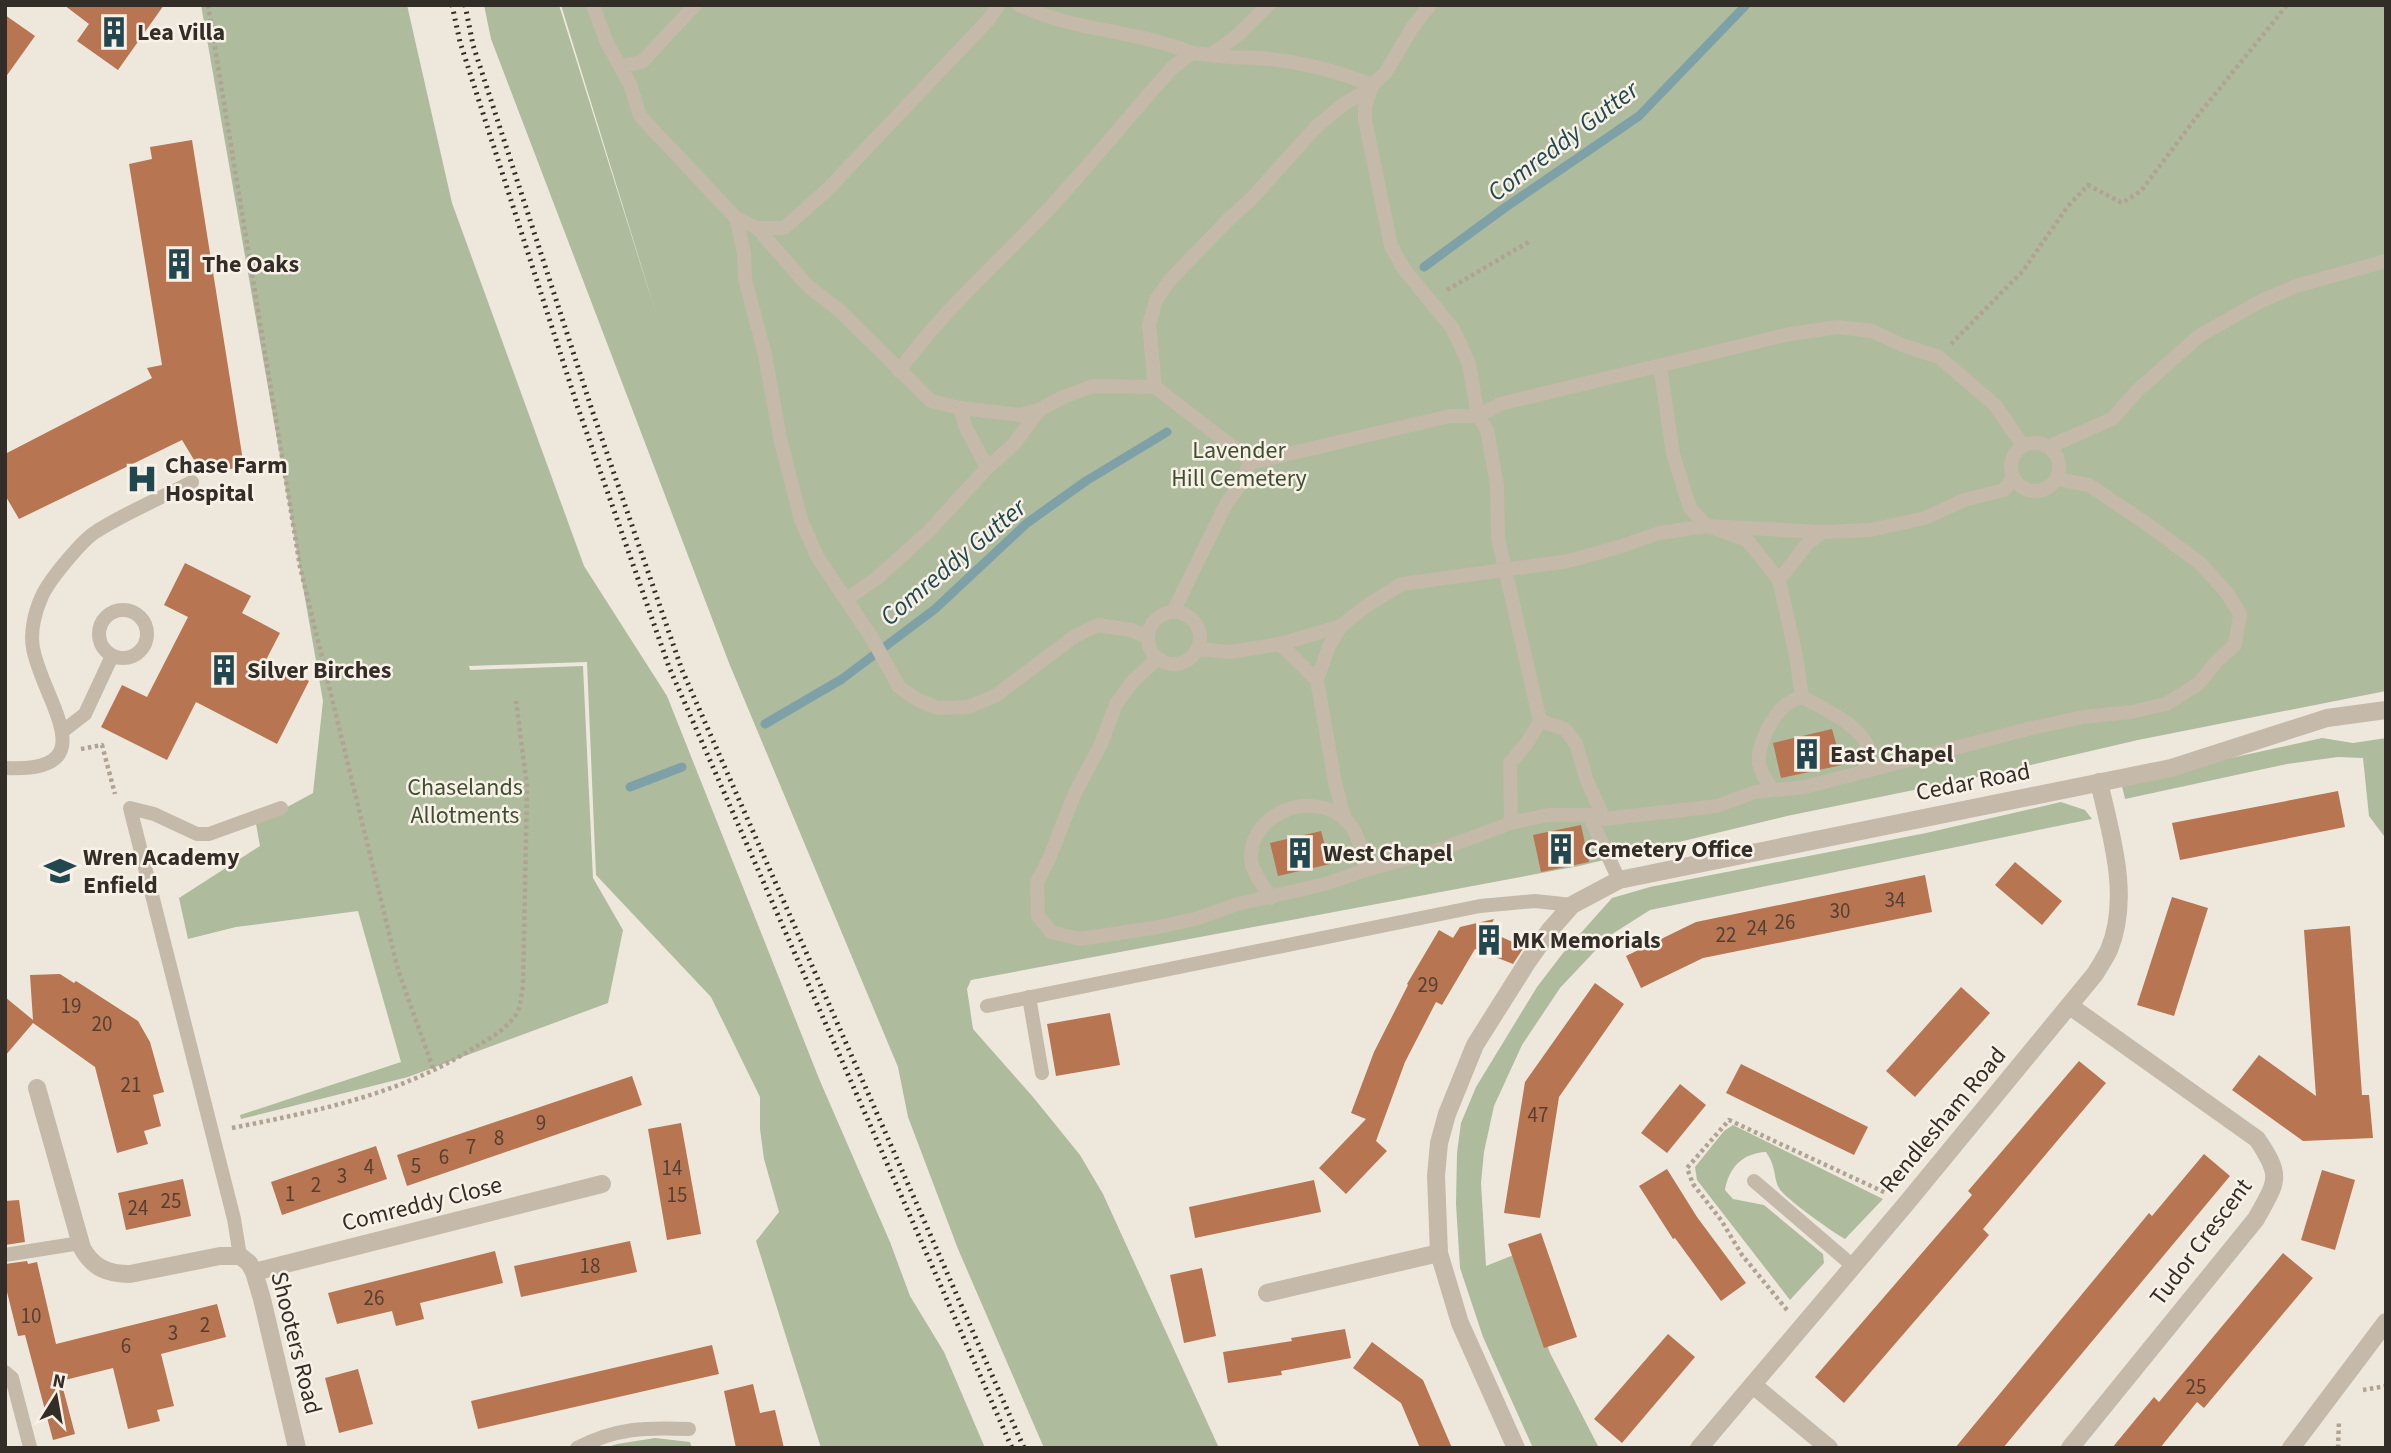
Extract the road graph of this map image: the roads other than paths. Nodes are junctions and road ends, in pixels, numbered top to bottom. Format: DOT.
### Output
graph roads {
  1 [pos="593,5"];
  2 [pos="695,5"];
  3 [pos="998,5"];
  4 [pos="1019,5"];
  5 [pos="1268,5"];
  6 [pos="1430,5"];
  7 [pos="1192,54"];
  8 [pos="1210,55"];
  9 [pos="622,66"];
  10 [pos="1372,85"];
  11 [pos="736,218"];
  12 [pos="757,228"];
  13 [pos="2386,261"];
  14 [pos="1660,366"];
  15 [pos="899,371"];
  16 [pos="1155,387"];
  17 [pos="960,408"];
  18 [pos="1040,410"];
  19 [pos="1478,416"];
  20 [pos="2023,446"];
  21 [pos="2048,446"];
  22 [pos="1250,464"];
  23 [pos="987,468"];
  24 [pos="2013,477"];
  25 [pos="2057,479"];
  26 [pos="192,482"];
  27 [pos="1707,526"];
  28 [pos="1822,532"];
  29 [pos="1504,570"];
  30 [pos="1779,580"];
  31 [pos="847,599"];
  32 [pos="1173,612"];
  33 [pos="1341,626"];
  34 [pos="1147,637"];
  35 [pos="1280,644"];
  36 [pos="1197,649"];
  37 [pos="112,656"];
  38 [pos="1157,659"];
  39 [pos="1317,680"];
  40 [pos="1802,697"];
  41 [pos="2386,710"];
  42 [pos="1540,721"];
  43 [pos="63,731"];
  44 [pos="5,768"];
  45 [pos="1866,771"];
  46 [pos="2099,782"];
  47 [pos="1772,789"];
  48 [pos="281,808"];
  49 [pos="1589,816"];
  50 [pos="1604,819"];
  51 [pos="1345,820"];
  52 [pos="1511,823"];
  53 [pos="1366,870"];
  54 [pos="1619,880"];
  55 [pos="1271,898"];
  56 [pos="1572,905"];
  57 [pos="1029,998"];
  58 [pos="987,1006"];
  59 [pos="2070,1006"];
  60 [pos="1042,1073"];
  61 [pos="37,1088"];
  62 [pos="1754,1181"];
  63 [pos="602,1185"];
  64 [pos="80,1243"];
  65 [pos="1439,1253"];
  66 [pos="5,1255"];
  67 [pos="240,1256"];
  68 [pos="1853,1266"];
  69 [pos="254,1272"];
  70 [pos="1267,1293"];
  71 [pos="2386,1322"];
  72 [pos="5,1371"];
  73 [pos="1753,1385"];
  74 [pos="689,1429"];
  75 [pos="30,1447"];
  76 [pos="297,1448"];
  77 [pos="577,1448"];
  78 [pos="1516,1448"];
  79 [pos="1699,1448"];
  80 [pos="1829,1448"];
  81 [pos="2070,1448"];
  82 [pos="2291,1448"];
  1 -- 9 [label="lane"];
  2 -- 9 [label="lane"];
  3 -- 12 [label="lane"];
  4 -- 7 [label="lane"];
  5 -- 8 [label="lane"];
  6 -- 10 [label="lane"];
  7 -- 8 [label="lane"];
  7 -- 15 [label="lane"];
  8 -- 10 [label="lane"];
  9 -- 11 [label="lane"];
  10 -- 16 [label="lane"];
  10 -- 19 [label="lane"];
  11 -- 12 [label="lane"];
  11 -- 31 [label="lane"];
  12 -- 15 [label="lane"];
  13 -- 21 [label="lane"];
  14 -- 19 [label="lane"];
  14 -- 20 [label="lane"];
  14 -- 27 [label="lane"];
  15 -- 17 [label="lane"];
  16 -- 18 [label="lane"];
  16 -- 22 [label="lane"];
  17 -- 18 [label="lane"];
  17 -- 23 [label="lane"];
  18 -- 23 [label="lane"];
  19 -- 22 [label="lane"];
  19 -- 29 [label="lane"];
  20 -- 21 [label="lane"];
  20 -- 24 [label="lane"];
  21 -- 25 [label="lane"];
  22 -- 32 [label="lane"];
  23 -- 31 [label="lane"];
  24 -- 25 [label="lane"];
  24 -- 28 [label="lane"];
  25 -- 45 [label="lane"];
  26 -- 43 [label="lane"];
  27 -- 28 [label="lane"];
  27 -- 29 [label="lane"];
  27 -- 30 [label="lane"];
  28 -- 30 [label="lane"];
  29 -- 33 [label="lane"];
  29 -- 42 [label="lane"];
  30 -- 40 [label="lane"];
  31 -- 34 [label="lane"];
  32 -- 34 [label="lane"];
  32 -- 36 [label="lane"];
  33 -- 35 [label="lane"];
  33 -- 39 [label="lane"];
  34 -- 38 [label="lane"];
  35 -- 36 [label="lane"];
  35 -- 39 [label="lane"];
  36 -- 38 [label="lane"];
  37 -- 43 [label="lane"];
  38 -- 55 [label="lane"];
  39 -- 51 [label="lane"];
  40 -- 45 [label="lane"];
  40 -- 47 [label="lane"];
  41 -- 46 [label="street, Cedar Road"];
  42 -- 50 [label="lane"];
  42 -- 52 [label="lane"];
  43 -- 44 [label="lane"];
  45 -- 47 [label="lane"];
  46 -- 54 [label="street, Cedar Road"];
  46 -- 59 [label="street, Rendlesham Road"];
  47 -- 50 [label="lane"];
  48 -- 67 [label="lane"];
  49 -- 50 [label="lane"];
  49 -- 52 [label="lane"];
  49 -- 54 [label="lane"];
  51 -- 53 [label="lane"];
  51 -- 55 [label="lane"];
  52 -- 53 [label="lane"];
  53 -- 55 [label="lane"];
  54 -- 56 [label="street, Cedar Road"];
  56 -- 57 [label="lane"];
  56 -- 65 [label="street"];
  57 -- 58 [label="lane"];
  57 -- 60 [label="lane"];
  59 -- 68 [label="street, Rendlesham Road"];
  59 -- 81 [label="street, Tudor Crescent"];
  61 -- 64 [label="street, Shooters Road"];
  62 -- 68 [label="lane"];
  63 -- 69 [label="street, Comreddy Close"];
  64 -- 66 [label="lane"];
  64 -- 67 [label="street, Shooters Road"];
  65 -- 70 [label="street"];
  65 -- 78 [label="street"];
  67 -- 69 [label="street, Shooters Road"];
  68 -- 73 [label="street, Rendlesham Road"];
  69 -- 76 [label="street, Shooters Road"];
  71 -- 82 [label="street"];
  72 -- 75 [label="lane"];
  73 -- 79 [label="street, Rendlesham Road"];
  73 -- 80 [label="street"];
  74 -- 77 [label="lane"];
}
